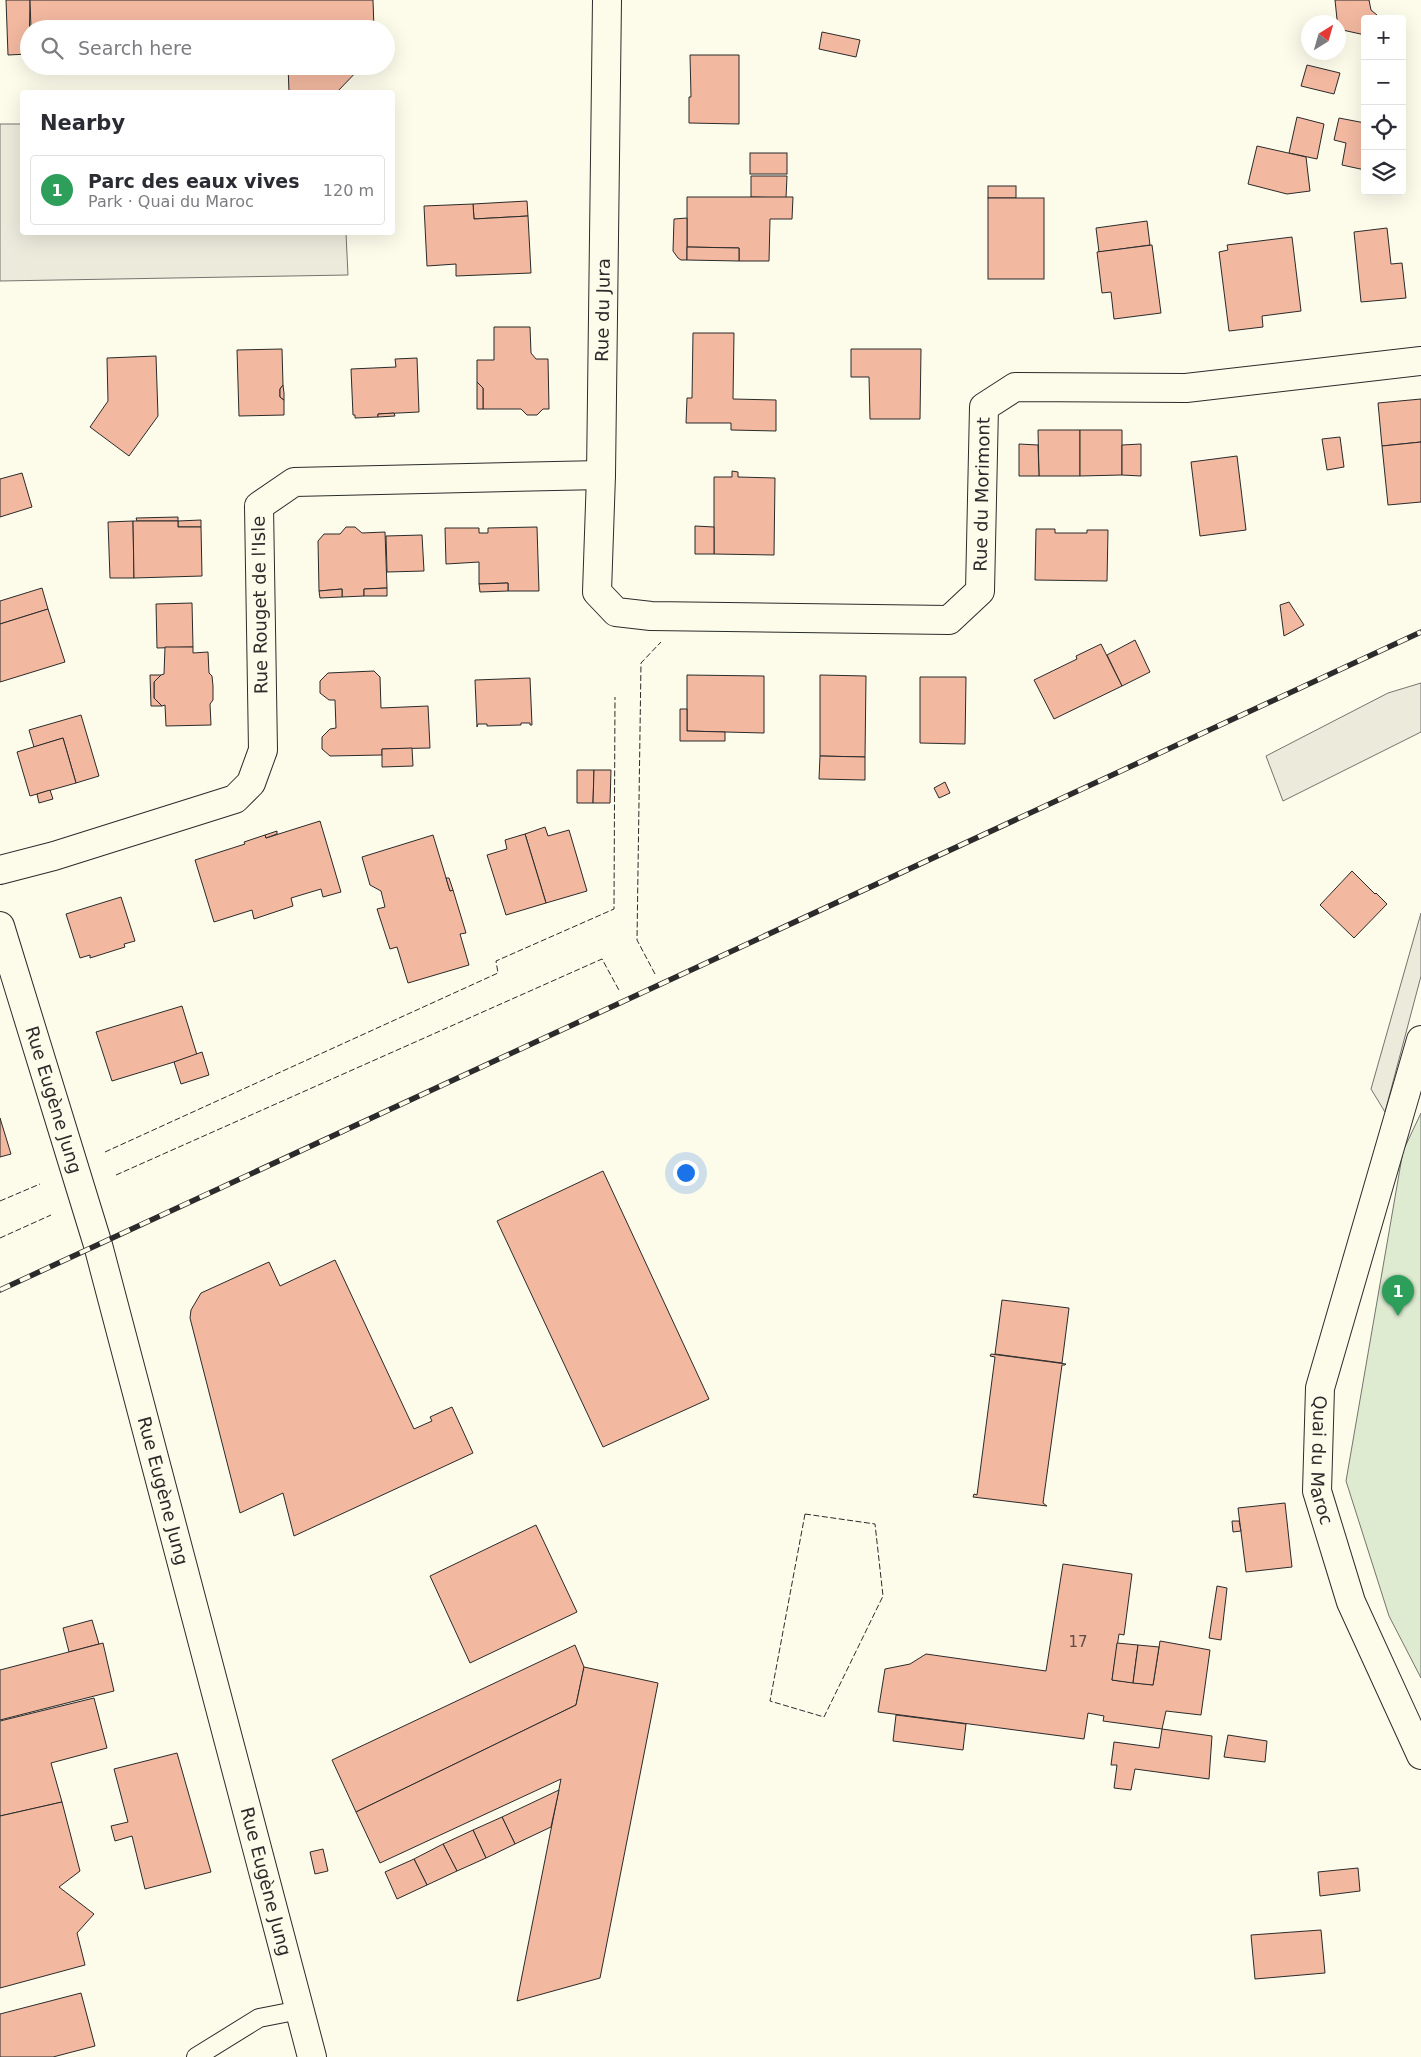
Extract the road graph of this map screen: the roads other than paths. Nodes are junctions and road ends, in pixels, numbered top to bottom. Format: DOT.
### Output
graph roads {
  1 [pos="606,0"];
  2 [pos="1421,361"];
  3 [pos="601,475"];
  4 [pos="616,612"];
  5 [pos="0,870"];
  6 [pos="0,926"];
  7 [pos="1421,1040"];
  8 [pos="1421,1755"];
  9 [pos="300,2010"];
  10 [pos="196,2057"];
  11 [pos="312,2057"];
  1 -- 3 [label="street, Rue du Jura"];
  2 -- 4 [label="street, Rue du Morimont"];
  3 -- 4 [label="street, Rue du Jura"];
  3 -- 5 [label="street, Rue Rouget de l'Isle"];
  6 -- 9 [label="street, Rue Eugène Jung"];
  7 -- 8 [label="street, Quai du Maroc"];
  9 -- 10 [label="lane"];
  9 -- 11 [label="street, Rue Eugène Jung"];
}
